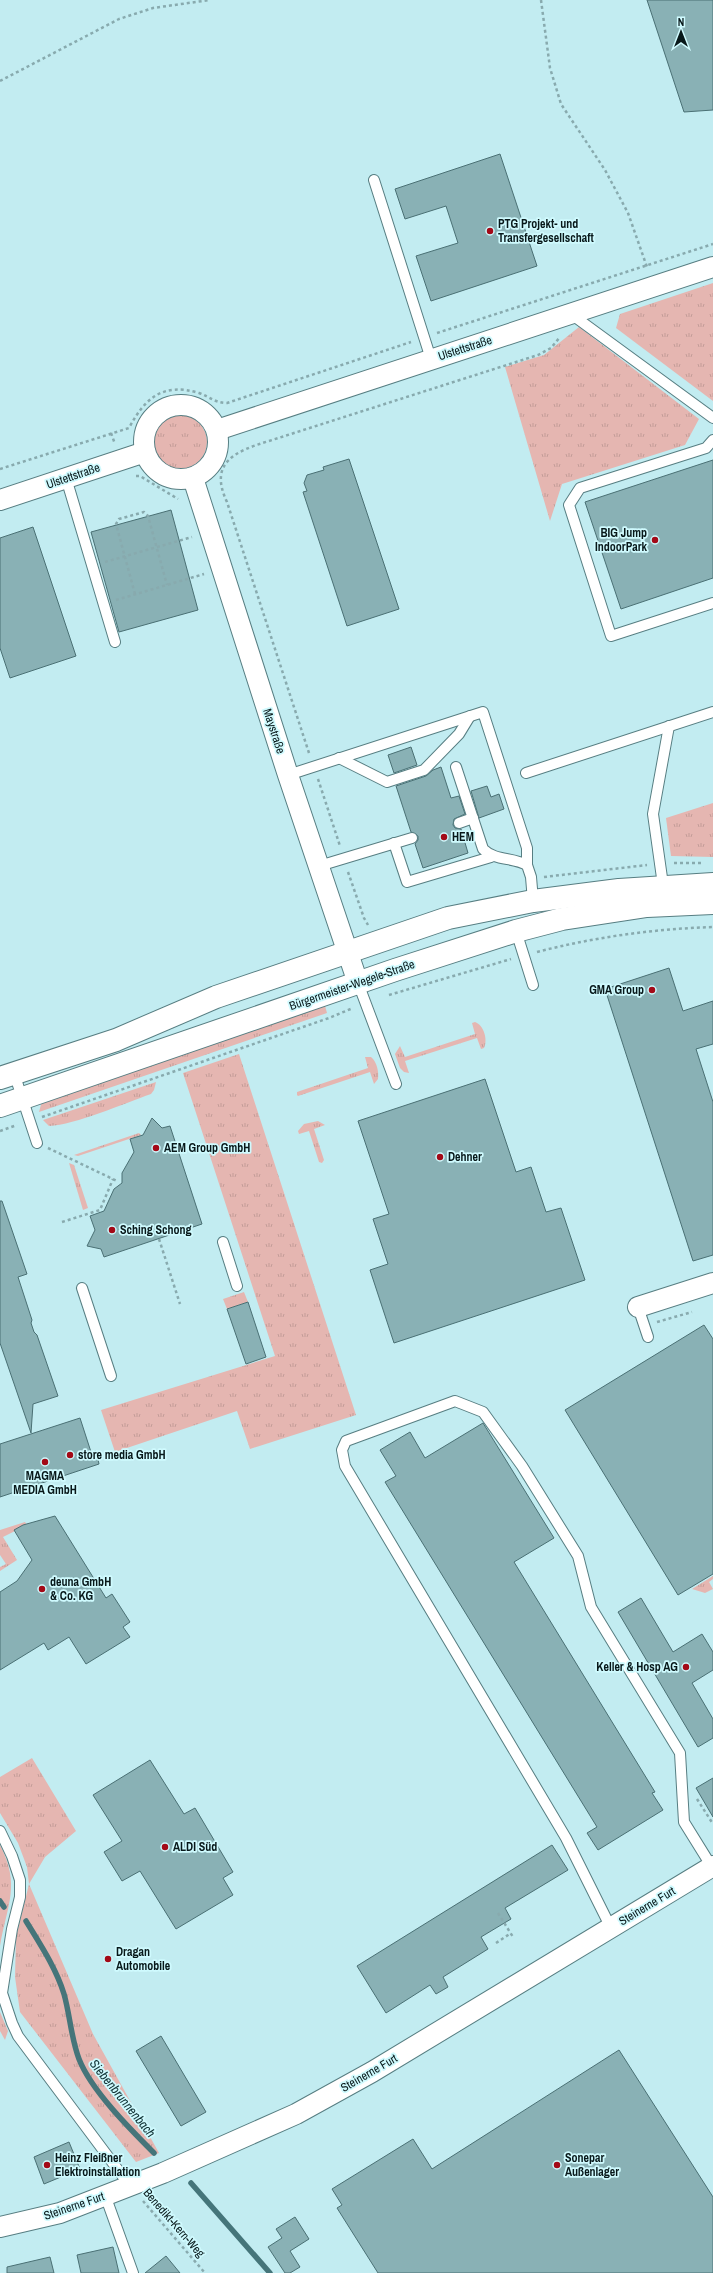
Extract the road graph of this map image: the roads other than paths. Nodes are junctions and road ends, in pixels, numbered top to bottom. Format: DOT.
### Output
graph roads {
  1 [pos="374,180"];
  2 [pos="713,267"];
  3 [pos="577,317"];
  4 [pos="431,359"];
  5 [pos="713,418"];
  6 [pos="217,430"];
  7 [pos="713,440"];
  8 [pos="145,452"];
  9 [pos="66,478"];
  10 [pos="193,478"];
  11 [pos="0,500"];
  12 [pos="713,603"];
  13 [pos="115,642"];
  14 [pos="713,712"];
  15 [pos="470,716"];
  16 [pos="669,726"];
  17 [pos="339,758"];
  18 [pos="456,767"];
  19 [pos="526,774"];
  20 [pos="288,775"];
  21 [pos="473,818"];
  22 [pos="459,823"];
  23 [pos="412,838"];
  24 [pos="394,843"];
  25 [pos="491,857"];
  26 [pos="527,865"];
  27 [pos="319,866"];
  28 [pos="713,884"];
  29 [pos="663,886"];
  30 [pos="533,901"];
  31 [pos="713,902"];
  32 [pos="516,931"];
  33 [pos="348,952"];
  34 [pos="358,983"];
  35 [pos="533,985"];
  36 [pos="7,1076"];
  37 [pos="396,1084"];
  38 [pos="22,1097"];
  39 [pos="0,1106"];
  40 [pos="37,1143"];
  41 [pos="222,1242"];
  42 [pos="713,1283"];
  43 [pos="237,1286"];
  44 [pos="82,1288"];
  45 [pos="638,1307"];
  46 [pos="648,1337"];
  47 [pos="111,1376"];
  48 [pos="0,1831"];
  49 [pos="712,1866"];
  50 [pos="611,1928"];
  51 [pos="1,1992"];
  52 [pos="130,2186"];
  53 [pos="105,2195"];
  54 [pos="0,2227"];
  55 [pos="132,2273"];
  1 -- 4 [label="lane"];
  2 -- 3 [label="street, Ulstettstraße"];
  3 -- 4 [label="street, Ulstettstraße"];
  3 -- 5 [label="lane"];
  4 -- 6 [label="street, Ulstettstraße"];
  6 -- 8 [label="street"];
  6 -- 10 [label="street"];
  7 -- 12 [label="lane"];
  8 -- 9 [label="street, Ulstettstraße"];
  8 -- 10 [label="street"];
  9 -- 11 [label="street, Ulstettstraße"];
  9 -- 13 [label="lane"];
  10 -- 20 [label="street, Maystraße"];
  14 -- 16 [label="lane"];
  15 -- 17 [label="lane"];
  15 -- 17 [label="lane"];
  15 -- 26 [label="lane"];
  16 -- 19 [label="lane"];
  16 -- 29 [label="lane"];
  17 -- 20 [label="lane"];
  18 -- 21 [label="lane"];
  20 -- 27 [label="street, Maystraße"];
  21 -- 22 [label="lane"];
  21 -- 25 [label="lane"];
  23 -- 24 [label="lane"];
  24 -- 25 [label="lane"];
  24 -- 27 [label="lane"];
  25 -- 26 [label="lane"];
  26 -- 30 [label="lane"];
  27 -- 33 [label="street, Maystraße"];
  28 -- 29 [label="main road"];
  29 -- 30 [label="main road"];
  30 -- 33 [label="main road"];
  31 -- 32 [label="main road, Bürgermeister-Wegele-Straße"];
  32 -- 34 [label="main road, Bürgermeister-Wegele-Straße"];
  32 -- 35 [label="lane"];
  33 -- 34 [label="street, Maystraße"];
  33 -- 36 [label="main road"];
  34 -- 37 [label="lane"];
  34 -- 38 [label="main road, Bürgermeister-Wegele-Straße"];
  36 -- 38 [label="lane"];
  38 -- 39 [label="main road, Bürgermeister-Wegele-Straße"];
  38 -- 40 [label="lane"];
  41 -- 43 [label="lane"];
  42 -- 45 [label="street"];
  44 -- 47 [label="lane"];
  45 -- 46 [label="lane"];
  48 -- 51 [label="lane"];
  49 -- 50 [label="street, Steinerne Furt"];
  49 -- 50 [label="lane"];
  50 -- 52 [label="street, Steinerne Furt"];
  51 -- 52 [label="lane"];
  52 -- 53 [label="street, Steinerne Furt"];
  53 -- 54 [label="street, Steinerne Furt"];
  53 -- 55 [label="lane"];
}
